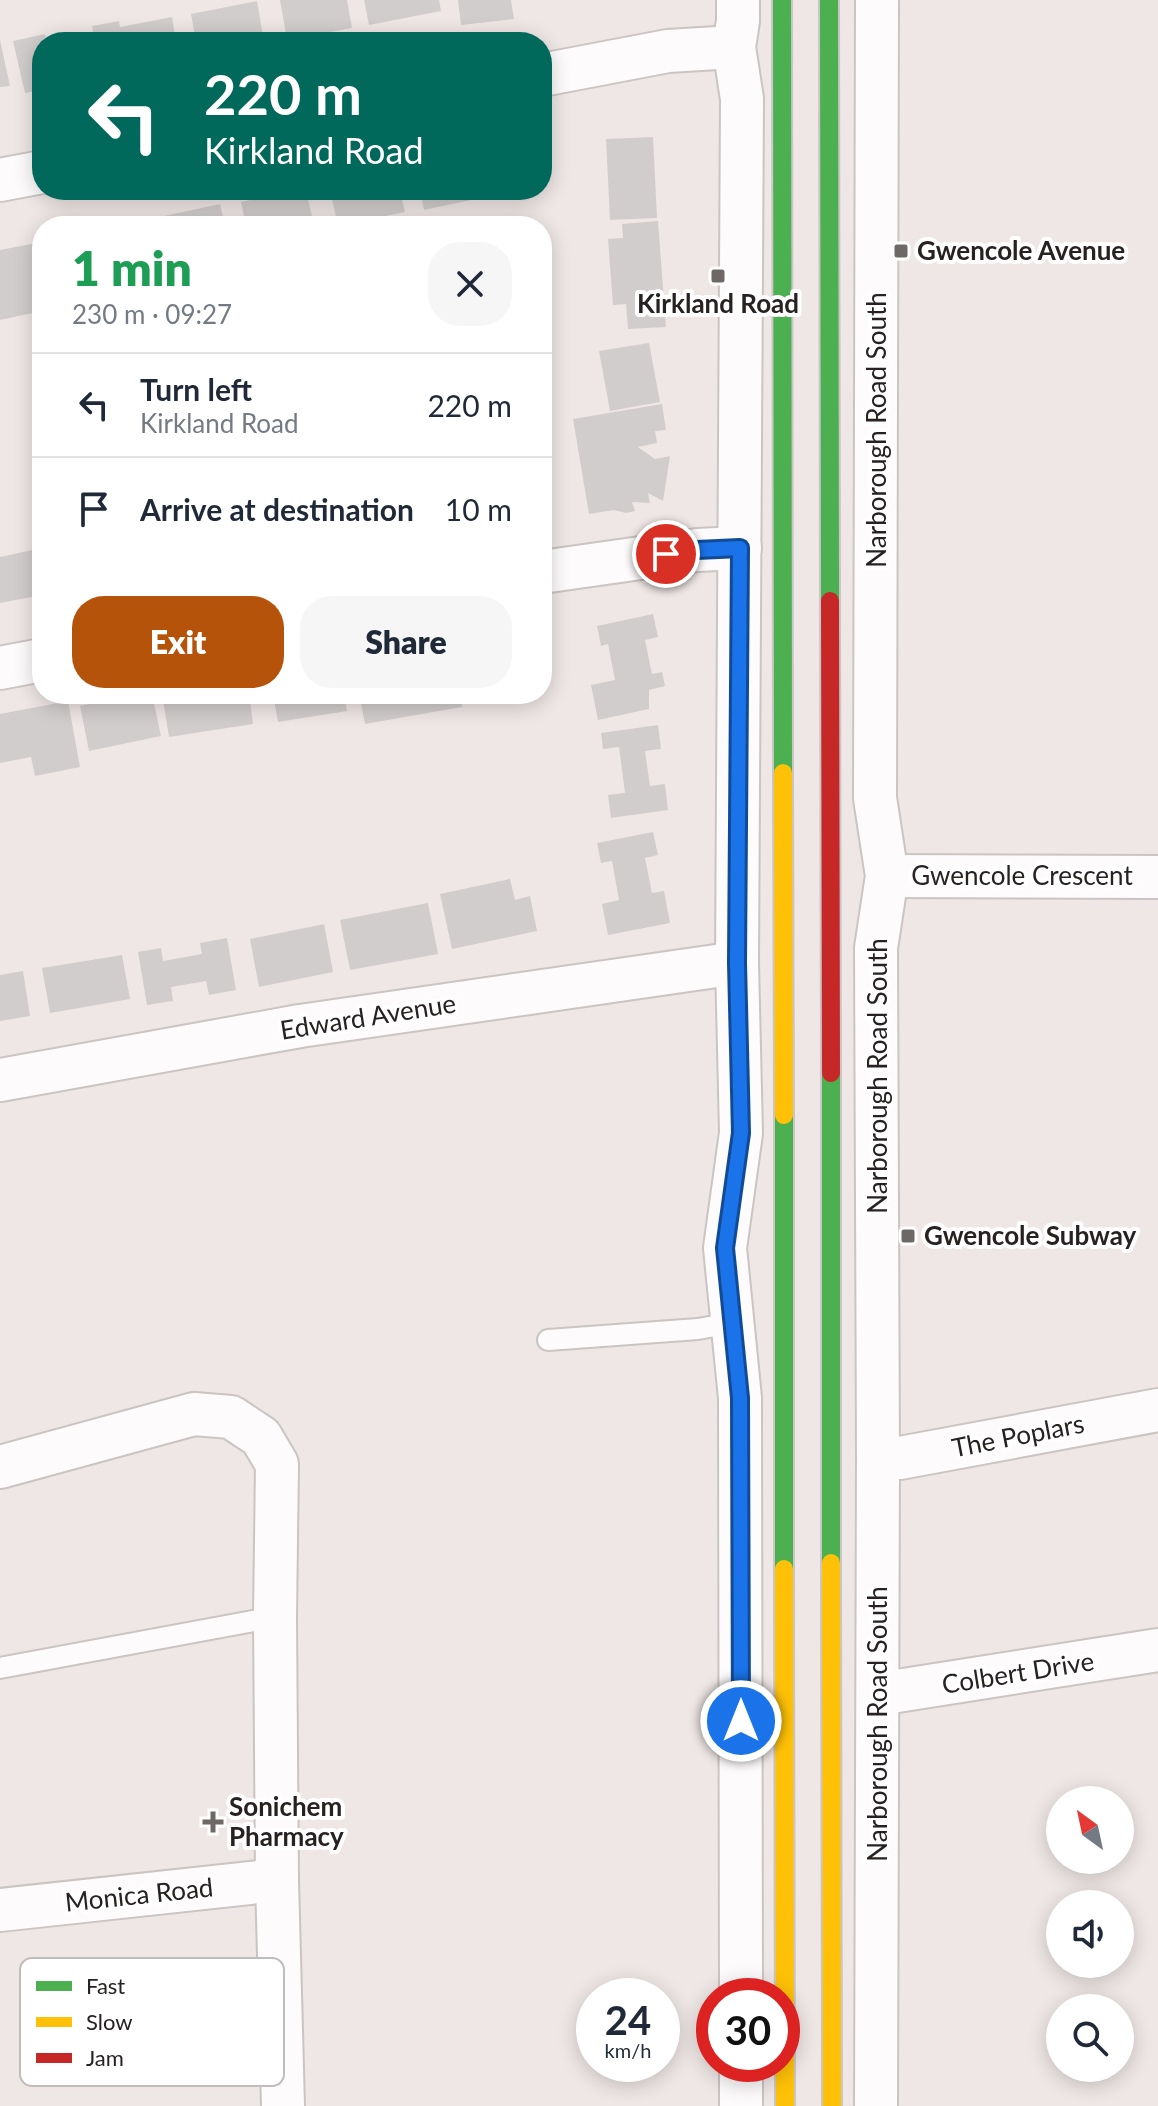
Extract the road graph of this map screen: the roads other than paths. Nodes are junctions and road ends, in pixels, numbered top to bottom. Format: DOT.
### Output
graph roads {
  1 [pos="738,0"];
  2 [pos="782,0"];
  3 [pos="829,0"];
  4 [pos="877,0"];
  5 [pos="734,47"];
  6 [pos="552,73"];
  7 [pos="32,174"];
  8 [pos="0,180"];
  9 [pos="740,548"];
  10 [pos="552,571"];
  11 [pos="32,662"];
  12 [pos="0,668"];
  13 [pos="887,876"];
  14 [pos="1158,877"];
  15 [pos="737,963"];
  16 [pos="0,1080"];
  17 [pos="731,1323"];
  18 [pos="548,1340"];
  19 [pos="1158,1410"];
  20 [pos="878,1458"];
  21 [pos="0,1467"];
  22 [pos="275,1617"];
  23 [pos="1158,1650"];
  24 [pos="0,1668"];
  25 [pos="878,1694"];
  26 [pos="277,1880"];
  27 [pos="0,1910"];
  28 [pos="279,1958"];
  29 [pos="741,1978"];
  30 [pos="741,2082"];
  31 [pos="282,2086"];
  32 [pos="283,2106"];
  33 [pos="741,2106"];
  34 [pos="785,2106"];
  35 [pos="832,2106"];
  36 [pos="876,2106"];
  1 -- 5 [label="street"];
  2 -- 34 [label="main road"];
  3 -- 35 [label="main road, Narborough Road South"];
  4 -- 13 [label="street, Narborough Road South"];
  5 -- 6 [label="street"];
  5 -- 9 [label="street"];
  7 -- 8 [label="street"];
  9 -- 10 [label="street"];
  9 -- 15 [label="street"];
  11 -- 12 [label="street"];
  13 -- 14 [label="street, Gwencole Crescent"];
  13 -- 20 [label="street, Narborough Road South"];
  15 -- 16 [label="street, Edward Avenue"];
  15 -- 17 [label="street"];
  17 -- 18 [label="lane"];
  17 -- 29 [label="street"];
  19 -- 20 [label="street, The Poplars"];
  20 -- 25 [label="street, Narborough Road South"];
  21 -- 22 [label="street"];
  22 -- 24 [label="lane"];
  22 -- 26 [label="street"];
  23 -- 25 [label="street, Colbert Drive"];
  25 -- 36 [label="street, Narborough Road South"];
  26 -- 27 [label="street, Monica Road"];
  26 -- 28 [label="street"];
  30 -- 33 [label="street"];
  31 -- 32 [label="street"];
}
